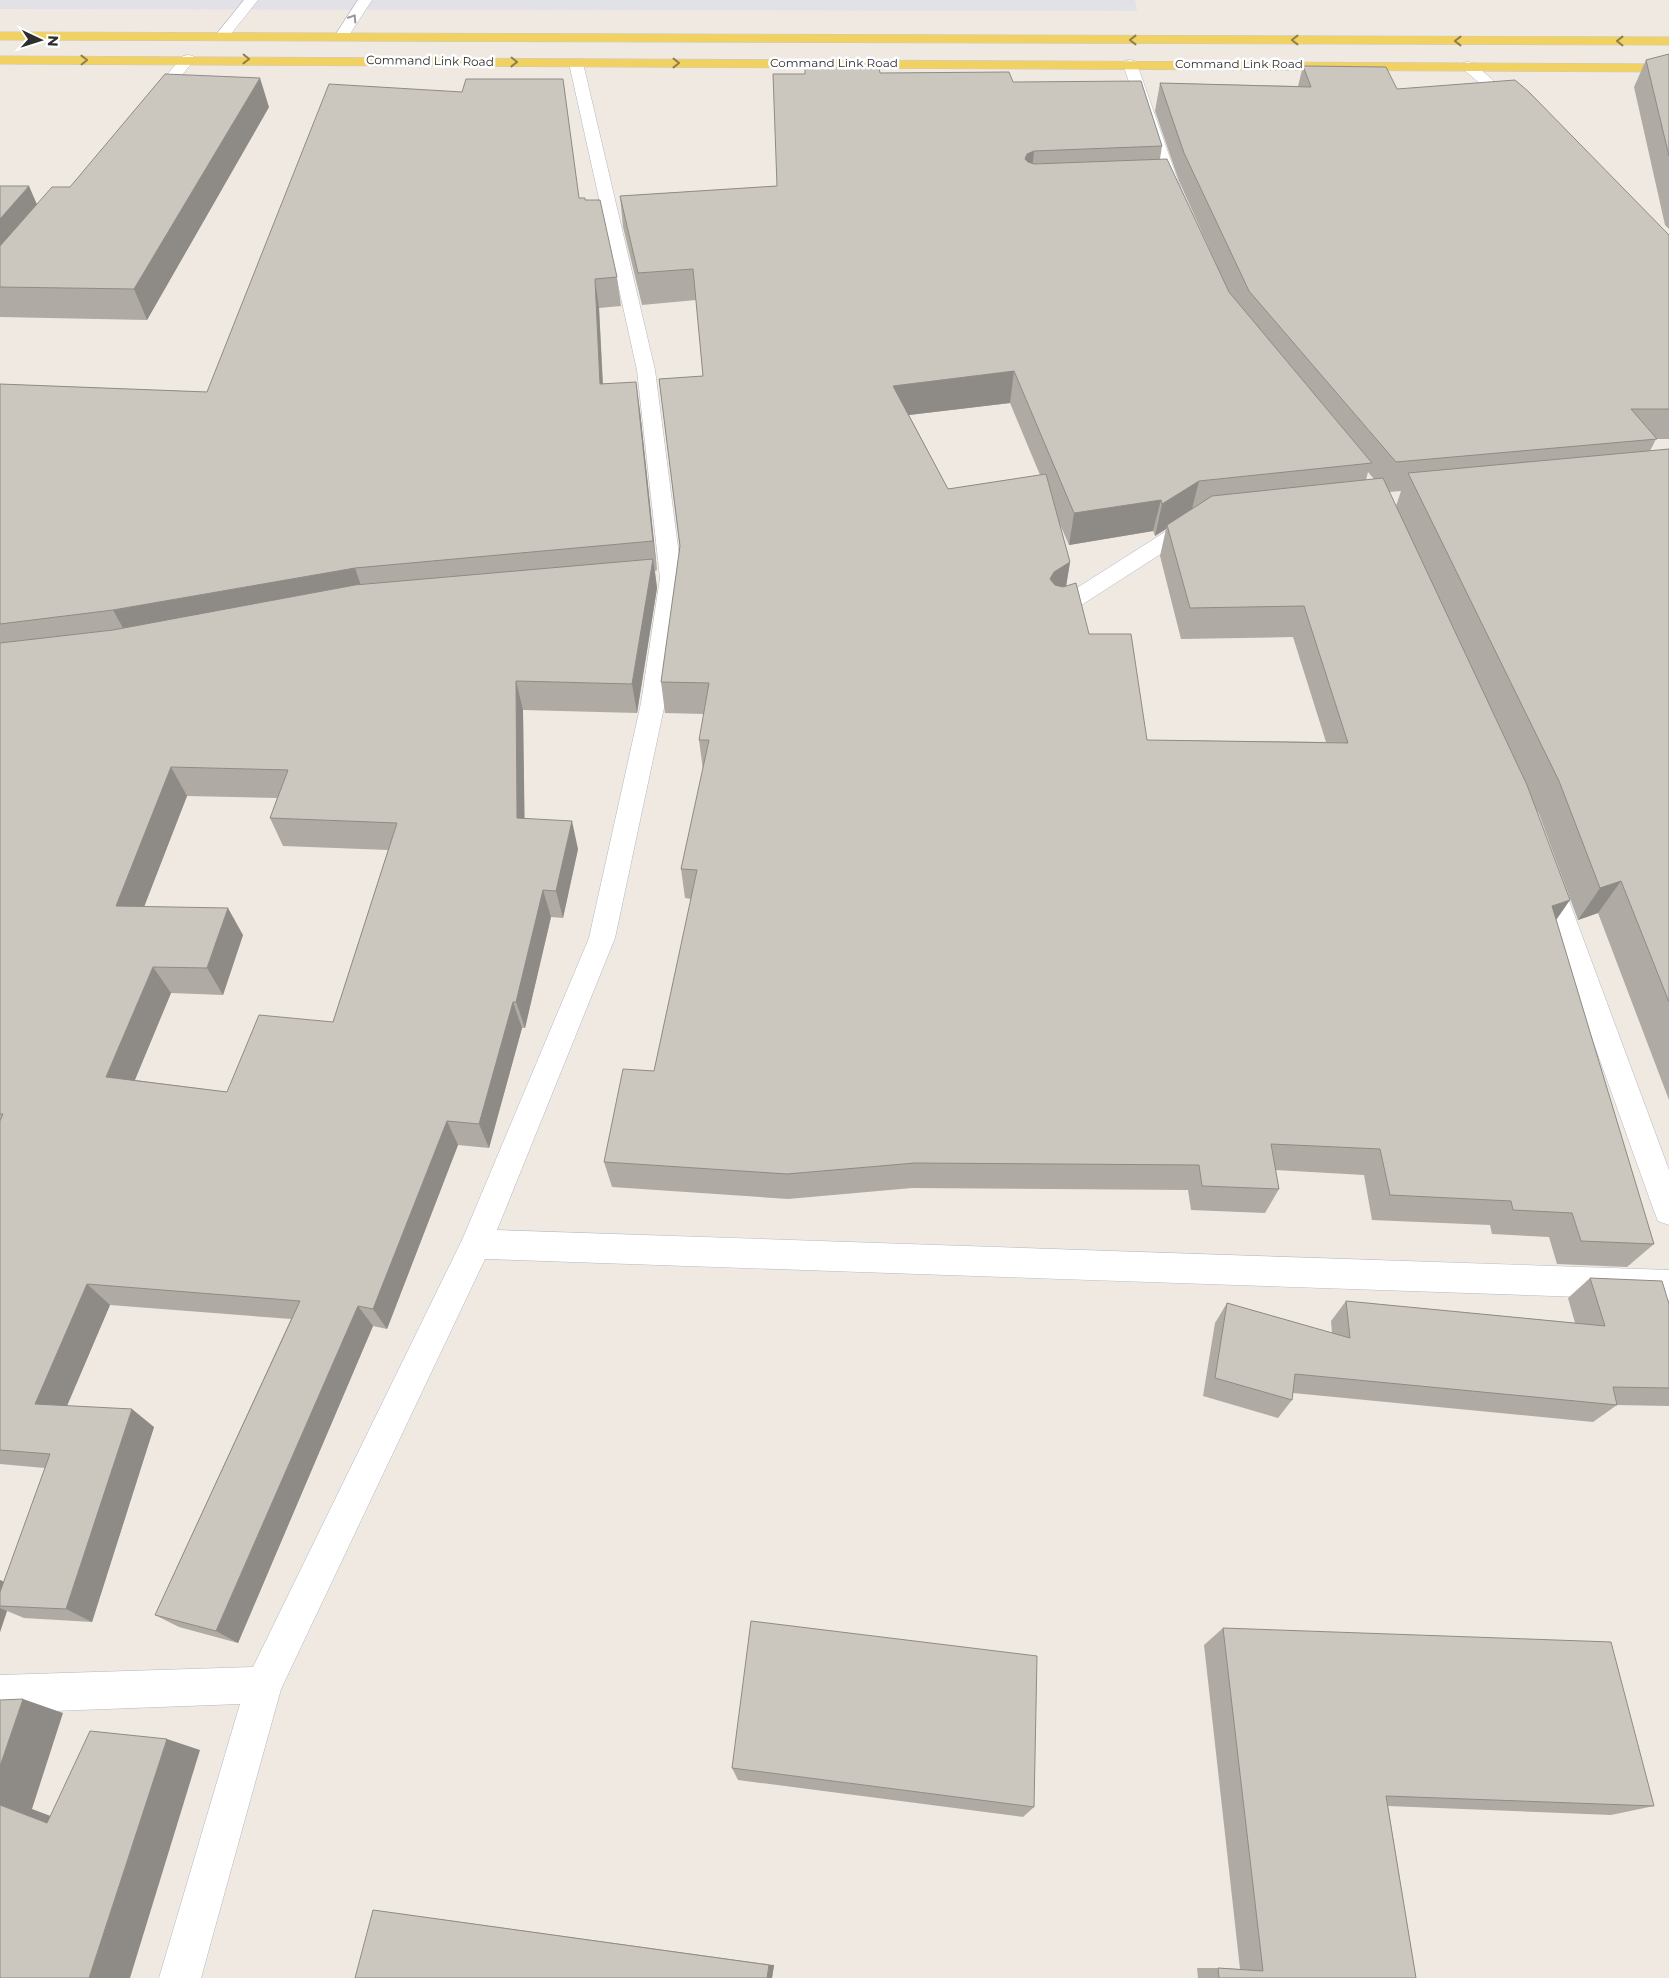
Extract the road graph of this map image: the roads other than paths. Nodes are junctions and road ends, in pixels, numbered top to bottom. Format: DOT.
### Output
graph roads {
  1 [pos="251,0"];
  2 [pos="365,0"];
  3 [pos="0,36"];
  4 [pos="222,36"];
  5 [pos="341,37"];
  6 [pos="1669,41"];
  7 [pos="188,59"];
  8 [pos="0,60"];
  9 [pos="576,63"];
  10 [pos="1130,64"];
  11 [pos="1468,66"];
  12 [pos="1669,68"];
  13 [pos="143,112"];
  14 [pos="1528,117"];
  15 [pos="1185,217"];
  16 [pos="1217,518"];
  17 [pos="1058,610"];
  18 [pos="1541,862"];
  19 [pos="1669,1211"];
  20 [pos="476,1244"];
  21 [pos="1669,1285"];
  22 [pos="264,1685"];
  23 [pos="0,1694"];
  24 [pos="180,1978"];
  1 -- 4 [label="street"];
  5 -- 2 [label="street, one-way"];
  3 -- 4 [label="main road, Command Link Road"];
  4 -- 5 [label="main road, Command Link Road"];
  6 -- 5 [label="main road, Command Link Road, one-way"];
  8 -- 7 [label="main road, Command Link Road, one-way"];
  7 -- 9 [label="main road, Command Link Road, one-way"];
  7 -- 13 [label="street"];
  9 -- 10 [label="main road, Command Link Road, one-way"];
  9 -- 20 [label="street"];
  10 -- 11 [label="main road, Command Link Road"];
  10 -- 15 [label="street"];
  11 -- 12 [label="main road, Command Link Road"];
  11 -- 14 [label="street"];
  16 -- 17 [label="street"];
  18 -- 19 [label="street"];
  20 -- 21 [label="street"];
  20 -- 22 [label="street"];
  22 -- 23 [label="street"];
  22 -- 24 [label="street"];
}
